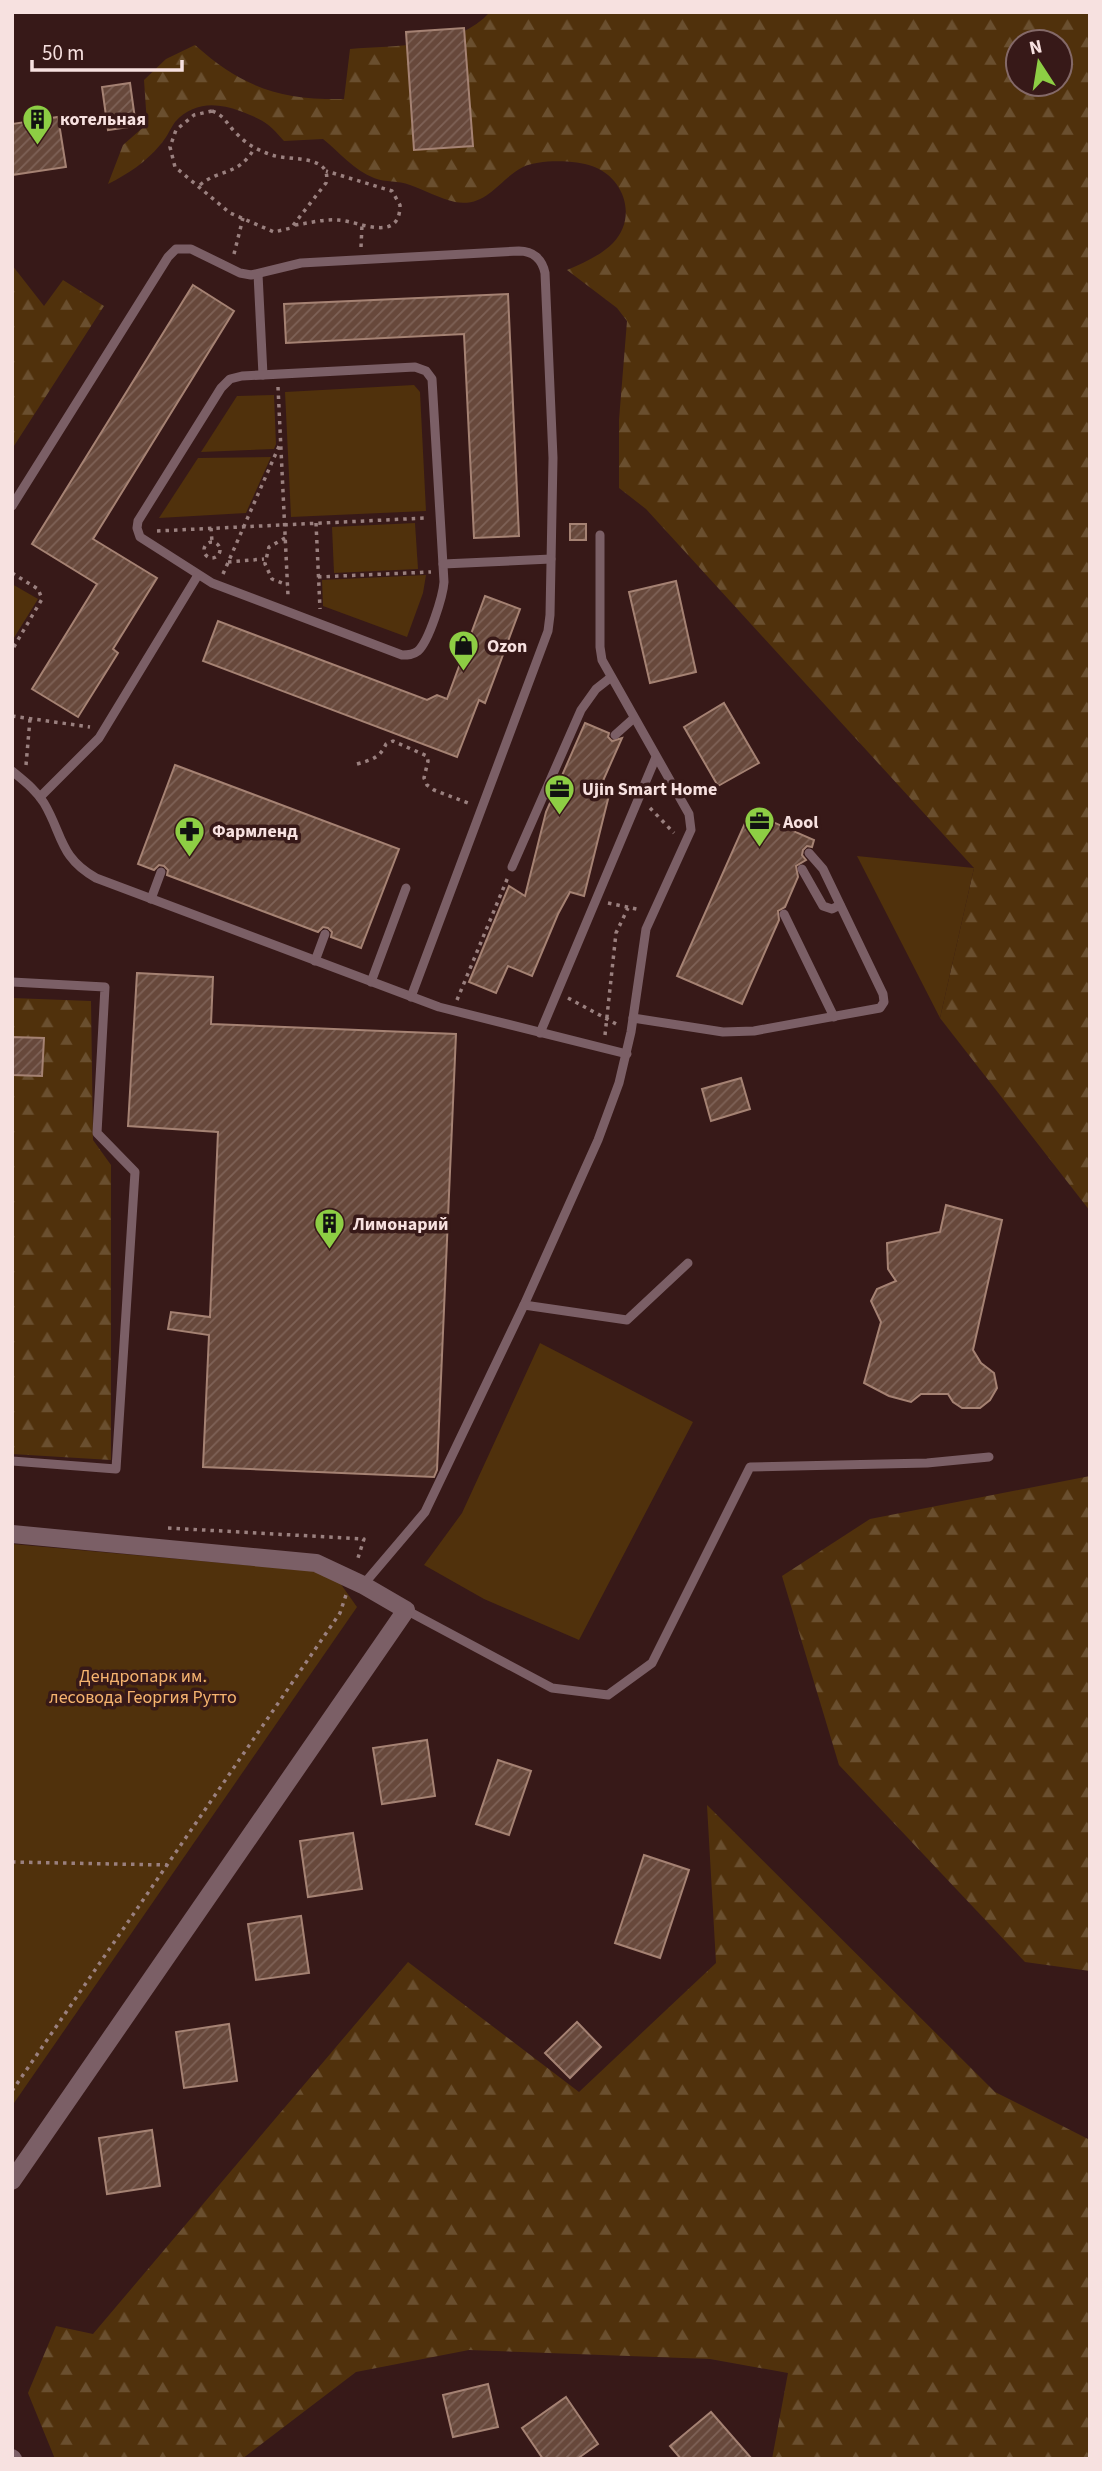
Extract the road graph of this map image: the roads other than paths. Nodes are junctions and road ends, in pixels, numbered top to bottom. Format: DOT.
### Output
graph roads {
  1 [pos="258,274"];
  2 [pos="263,375"];
  3 [pos="12,506"];
  4 [pos="600,535"];
  5 [pos="551,559"];
  6 [pos="443,568"];
  7 [pos="198,575"];
  8 [pos="610,678"];
  9 [pos="634,718"];
  10 [pos="615,735"];
  11 [pos="656,757"];
  12 [pos="12,771"];
  13 [pos="40,797"];
  14 [pos="809,853"];
  15 [pos="512,867"];
  16 [pos="802,869"];
  17 [pos="161,872"];
  18 [pos="406,887"];
  19 [pos="151,899"];
  20 [pos="840,905"];
  21 [pos="784,914"];
  22 [pos="325,934"];
  23 [pos="315,961"];
  24 [pos="12,982"];
  25 [pos="370,982"];
  26 [pos="411,997"];
  27 [pos="834,1017"];
  28 [pos="633,1018"];
  29 [pos="540,1033"];
  30 [pos="627,1054"];
  31 [pos="688,1263"];
  32 [pos="524,1305"];
  33 [pos="989,1457"];
  34 [pos="12,1461"];
  35 [pos="12,1534"];
  36 [pos="357,1582"];
  37 [pos="406,1610"];
  38 [pos="12,2181"];
  1 -- 2 [label="lane"];
  1 -- 3 [label="lane"];
  1 -- 5 [label="lane"];
  2 -- 6 [label="lane"];
  2 -- 7 [label="lane"];
  4 -- 8 [label="lane"];
  5 -- 6 [label="lane"];
  5 -- 26 [label="lane"];
  6 -- 7 [label="lane"];
  7 -- 13 [label="lane"];
  8 -- 9 [label="lane"];
  8 -- 15 [label="lane"];
  9 -- 10 [label="lane"];
  9 -- 11 [label="lane"];
  11 -- 28 [label="lane"];
  11 -- 29 [label="lane"];
  12 -- 13 [label="lane"];
  13 -- 19 [label="lane"];
  14 -- 20 [label="lane"];
  16 -- 20 [label="lane"];
  17 -- 19 [label="lane"];
  18 -- 25 [label="lane"];
  19 -- 23 [label="lane"];
  20 -- 27 [label="lane"];
  21 -- 27 [label="lane"];
  22 -- 23 [label="lane"];
  23 -- 25 [label="lane"];
  24 -- 34 [label="lane"];
  25 -- 26 [label="lane"];
  26 -- 29 [label="lane"];
  27 -- 28 [label="lane"];
  28 -- 30 [label="lane"];
  29 -- 30 [label="lane"];
  30 -- 32 [label="lane"];
  31 -- 32 [label="lane"];
  32 -- 36 [label="lane"];
  33 -- 37 [label="lane"];
  35 -- 36 [label="street"];
  36 -- 37 [label="street"];
  37 -- 38 [label="street"];
}
